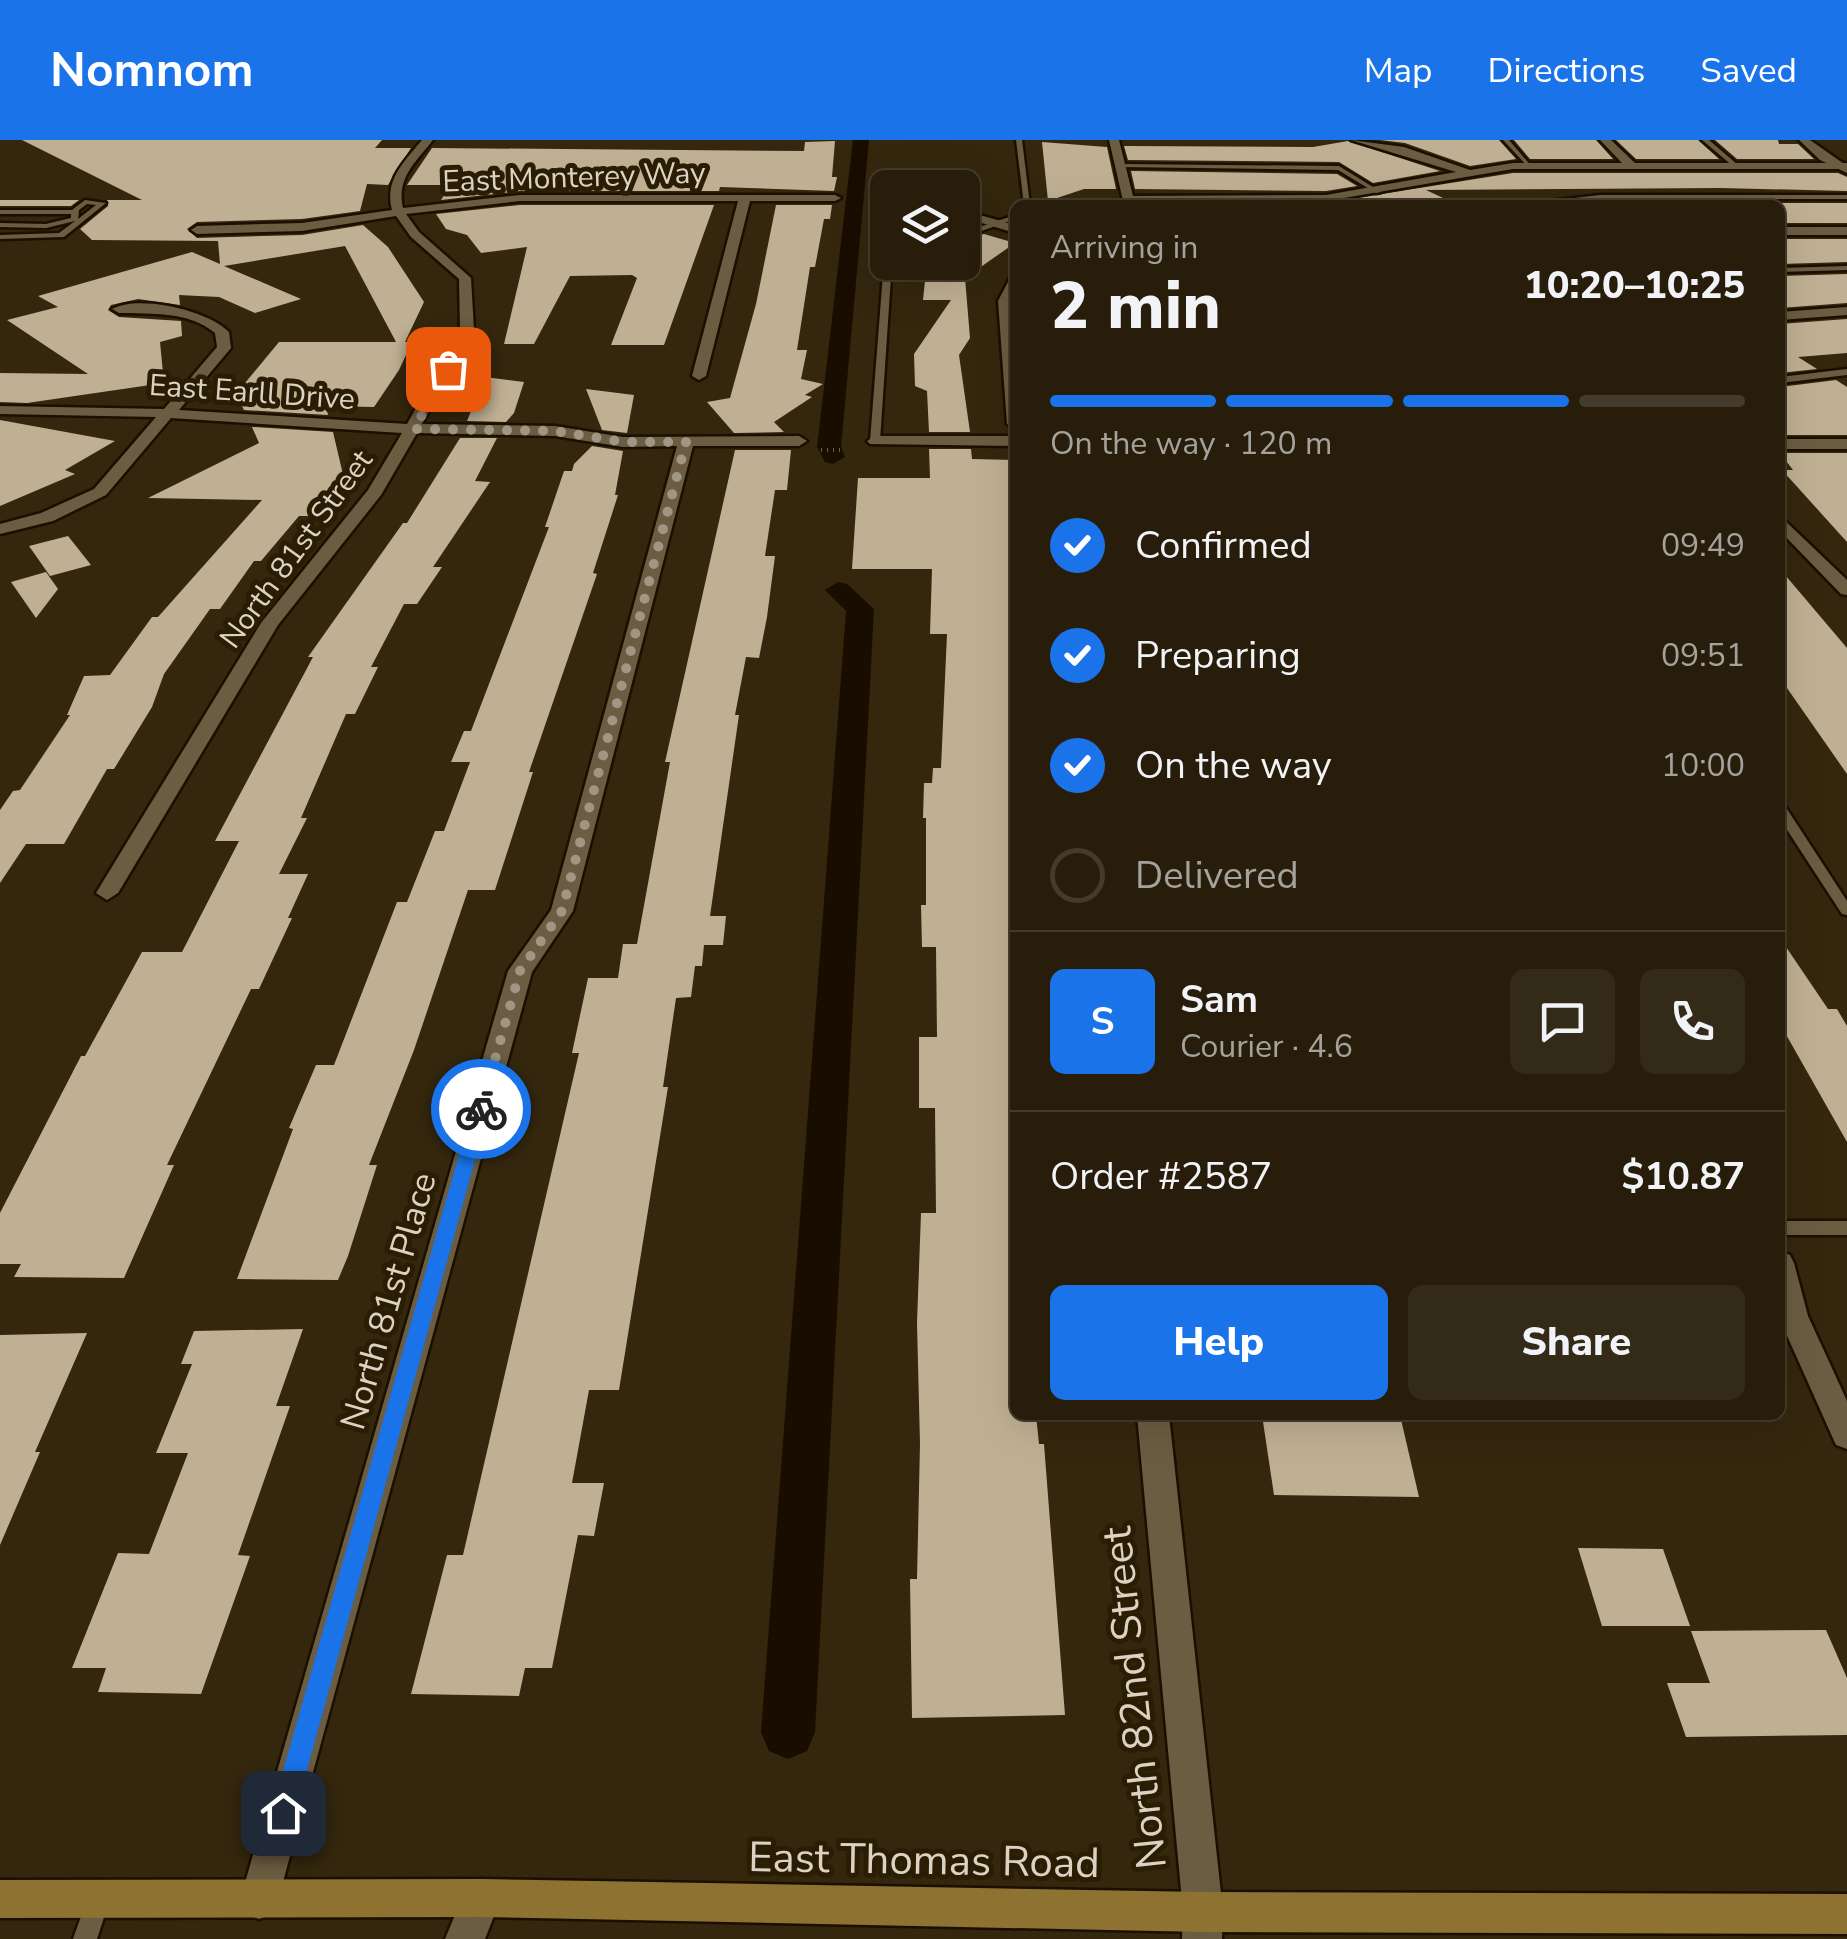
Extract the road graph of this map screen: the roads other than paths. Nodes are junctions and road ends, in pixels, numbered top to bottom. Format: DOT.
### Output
graph roads {
  1 [pos="428,140"];
  2 [pos="1019,140"];
  3 [pos="1114,140"];
  4 [pos="1356,140"];
  5 [pos="1506,140"];
  6 [pos="1605,140"];
  7 [pos="1705,140"];
  8 [pos="1807,140"];
  9 [pos="1385,142"];
  10 [pos="1120,166"];
  11 [pos="1530,166"];
  12 [pos="1632,166"];
  13 [pos="1736,166"];
  14 [pos="1845,167"];
  15 [pos="1468,173"];
  16 [pos="1378,192"];
  17 [pos="1847,197"];
  18 [pos="745,198"];
  19 [pos="835,198"];
  20 [pos="1026,200"];
  21 [pos="1129,200"];
  22 [pos="1293,200"];
  23 [pos="1569,200"];
  24 [pos="0,212"];
  25 [pos="76,212"];
  26 [pos="396,212"];
  27 [pos="980,218"];
  28 [pos="1010,219"];
  29 [pos="998,224"];
  30 [pos="0,226"];
  31 [pos="1010,228"];
  32 [pos="197,230"];
  33 [pos="980,230"];
  34 [pos="1785,231"];
  35 [pos="1847,231"];
  36 [pos="0,237"];
  37 [pos="1847,268"];
  38 [pos="1785,270"];
  39 [pos="887,280"];
  40 [pos="1010,292"];
  41 [pos="120,309"];
  42 [pos="1847,311"];
  43 [pos="1785,316"];
  44 [pos="1010,363"];
  45 [pos="1847,372"];
  46 [pos="699,376"];
  47 [pos="1785,379"];
  48 [pos="0,410"];
  49 [pos="171,413"];
  50 [pos="414,429"];
  51 [pos="1010,441"];
  52 [pos="686,442"];
  53 [pos="799,442"];
  54 [pos="875,442"];
  55 [pos="1785,444"];
  56 [pos="1847,444"];
  57 [pos="1785,526"];
  58 [pos="0,530"];
  59 [pos="1847,590"];
  60 [pos="1785,817"];
  61 [pos="108,893"];
  62 [pos="1847,912"];
  63 [pos="1785,1228"];
  64 [pos="1847,1228"];
  65 [pos="1785,1283"];
  66 [pos="1154,1420"];
  67 [pos="1847,1434"];
  68 [pos="0,1898"];
  69 [pos="482,1898"];
  70 [pos="98,1899"];
  71 [pos="258,1900"];
  72 [pos="1847,1914"];
  73 [pos="1207,1930"];
  74 [pos="85,1939"];
  75 [pos="465,1939"];
  76 [pos="486,1939"];
  1 -- 26 [label="street"];
  2 -- 20 [label="lane"];
  3 -- 10 [label="street"];
  4 -- 9 [label="street"];
  5 -- 11 [label="lane"];
  6 -- 12 [label="street"];
  7 -- 13 [label="lane"];
  8 -- 14 [label="street"];
  9 -- 15 [label="street"];
  10 -- 16 [label="lane"];
  10 -- 21 [label="street"];
  11 -- 12 [label="street"];
  11 -- 15 [label="street"];
  12 -- 13 [label="street"];
  13 -- 14 [label="street"];
  15 -- 16 [label="street"];
  16 -- 22 [label="street"];
  17 -- 23 [label="lane"];
  18 -- 19 [label="street, East Monterey Way"];
  18 -- 26 [label="street, East Monterey Way"];
  18 -- 46 [label="street"];
  24 -- 25 [label="lane"];
  25 -- 30 [label="lane"];
  25 -- 36 [label="lane"];
  26 -- 32 [label="street, East Monterey Way"];
  26 -- 50 [label="street, North 81st Street"];
  27 -- 29 [label="street"];
  28 -- 29 [label="lane"];
  29 -- 31 [label="street"];
  29 -- 33 [label="lane"];
  34 -- 35 [label="street"];
  37 -- 38 [label="lane"];
  39 -- 54 [label="lane"];
  40 -- 44 [label="street"];
  41 -- 49 [label="street"];
  42 -- 43 [label="street"];
  45 -- 47 [label="lane"];
  48 -- 49 [label="street, East Earll Drive"];
  49 -- 50 [label="street, East Earll Drive"];
  49 -- 58 [label="street"];
  50 -- 52 [label="street, East Earll Drive"];
  50 -- 61 [label="street, North 81st Street"];
  51 -- 54 [label="street"];
  52 -- 53 [label="street, East Earll Drive"];
  52 -- 71 [label="street, North 81st Place"];
  55 -- 56 [label="street"];
  57 -- 59 [label="street"];
  60 -- 62 [label="lane"];
  63 -- 64 [label="lane"];
  65 -- 67 [label="street"];
  66 -- 73 [label="street, North 82nd Street"];
  68 -- 70 [label="main road, East Thomas Road"];
  69 -- 71 [label="main road, East Thomas Road"];
  69 -- 73 [label="main road, East Thomas Road"];
  69 -- 75 [label="street"];
  69 -- 76 [label="street"];
  70 -- 71 [label="main road, East Thomas Road"];
  70 -- 74 [label="lane"];
  72 -- 73 [label="main road, East Thomas Road"];
}
